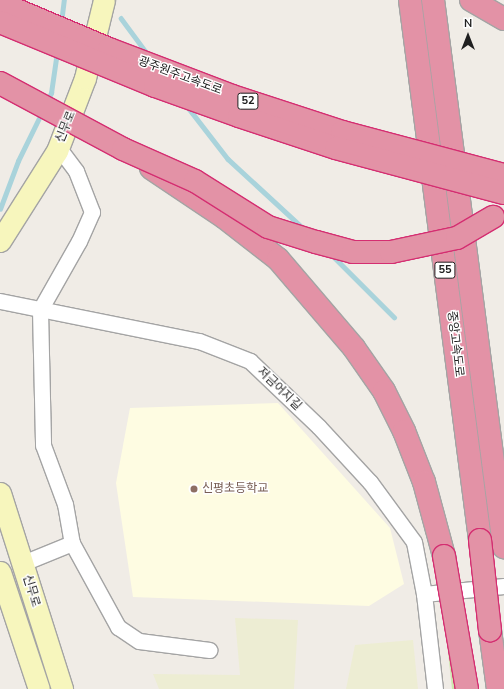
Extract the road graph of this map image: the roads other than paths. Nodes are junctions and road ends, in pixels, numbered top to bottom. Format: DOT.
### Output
graph roads {
  1 [pos="104,0"];
  2 [pos="410,0"];
  3 [pos="433,0"];
  4 [pos="471,0"];
  5 [pos="0,3"];
  6 [pos="504,18"];
  7 [pos="0,22"];
  8 [pos="0,83"];
  9 [pos="58,147"];
  10 [pos="123,149"];
  11 [pos="504,175"];
  12 [pos="504,193"];
  13 [pos="504,210"];
  14 [pos="0,241"];
  15 [pos="0,301"];
  16 [pos="40,310"];
  17 [pos="0,493"];
  18 [pos="503,542"];
  19 [pos="72,543"];
  20 [pos="23,564"];
  21 [pos="0,572"];
  22 [pos="504,586"];
  23 [pos="424,594"];
  24 [pos="209,650"];
  25 [pos="39,689"];
  26 [pos="62,689"];
  27 [pos="435,689"];
  28 [pos="467,689"];
  29 [pos="498,689"];
  1 -- 9 [label="main road, 신무로"];
  2 -- 29 [label="highway, 중앙고속도로 / 55, bridge"];
  3 -- 18 [label="highway, 중앙고속도로 / 55"];
  4 -- 6 [label="highway"];
  5 -- 11 [label="highway, 광주원주고속도로 / 52, bridge"];
  7 -- 12 [label="highway, 광주원주고속도로 / 52, bridge"];
  8 -- 10 [label="highway, bridge"];
  9 -- 14 [label="main road, 신무로"];
  9 -- 16 [label="street"];
  10 -- 13 [label="highway, bridge"];
  10 -- 28 [label="highway, bridge"];
  15 -- 16 [label="street, 저금어지길"];
  16 -- 19 [label="street"];
  16 -- 23 [label="street, 저금어지길"];
  17 -- 20 [label="main road, 신무로"];
  19 -- 20 [label="street"];
  19 -- 24 [label="street"];
  20 -- 26 [label="main road, 신무로"];
  21 -- 25 [label="main road, 신무로"];
  22 -- 23 [label="street"];
  23 -- 27 [label="street, 저금어지길"];
}
